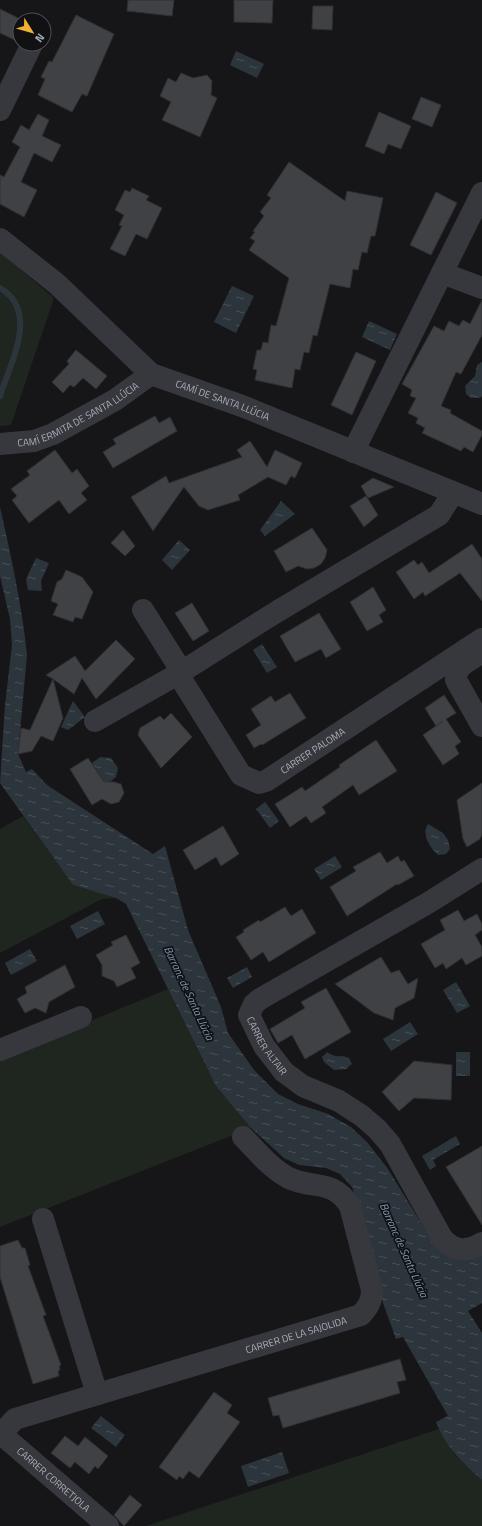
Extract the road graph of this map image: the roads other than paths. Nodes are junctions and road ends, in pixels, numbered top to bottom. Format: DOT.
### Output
graph roads {
  1 [pos="28,52"];
  2 [pos="1,107"];
  3 [pos="480,204"];
  4 [pos="0,239"];
  5 [pos="442,273"];
  6 [pos="482,288"];
  7 [pos="151,374"];
  8 [pos="0,444"];
  9 [pos="353,452"];
  10 [pos="453,493"];
  11 [pos="482,504"];
  12 [pos="143,610"];
  13 [pos="482,640"];
  14 [pos="482,652"];
  15 [pos="178,674"];
  16 [pos="95,721"];
  17 [pos="482,726"];
  18 [pos="482,869"];
  19 [pos="81,1017"];
  20 [pos="0,1050"];
  21 [pos="243,1137"];
  22 [pos="43,1219"];
  23 [pos="482,1243"];
  24 [pos="97,1394"];
  25 [pos="0,1434"];
  26 [pos="108,1526"];
  1 -- 2 [label="street"];
  3 -- 5 [label="street"];
  4 -- 7 [label="street, CAMÍ DE SANTA LLÚCIA"];
  5 -- 6 [label="street"];
  5 -- 9 [label="street"];
  7 -- 8 [label="street, CAMÍ ERMITA DE SANTA LLÚCIA"];
  7 -- 9 [label="street, CAMÍ DE SANTA LLÚCIA"];
  9 -- 10 [label="street, CAMÍ DE SANTA LLÚCIA"];
  10 -- 11 [label="street, CAMÍ DE SANTA LLÚCIA"];
  10 -- 15 [label="street"];
  12 -- 15 [label="street, CARRER PALOMA"];
  13 -- 15 [label="street, CARRER PALOMA"];
  14 -- 17 [label="street"];
  15 -- 16 [label="street"];
  18 -- 23 [label="street, CARRER ALTAIR"];
  19 -- 20 [label="street"];
  21 -- 24 [label="street, CARRER DE LA SAJOLIDA"];
  22 -- 24 [label="street"];
  24 -- 25 [label="street, CARRER DE LA SAJOLIDA"];
  25 -- 26 [label="street, CARRER CORRETJOLA"];
}
